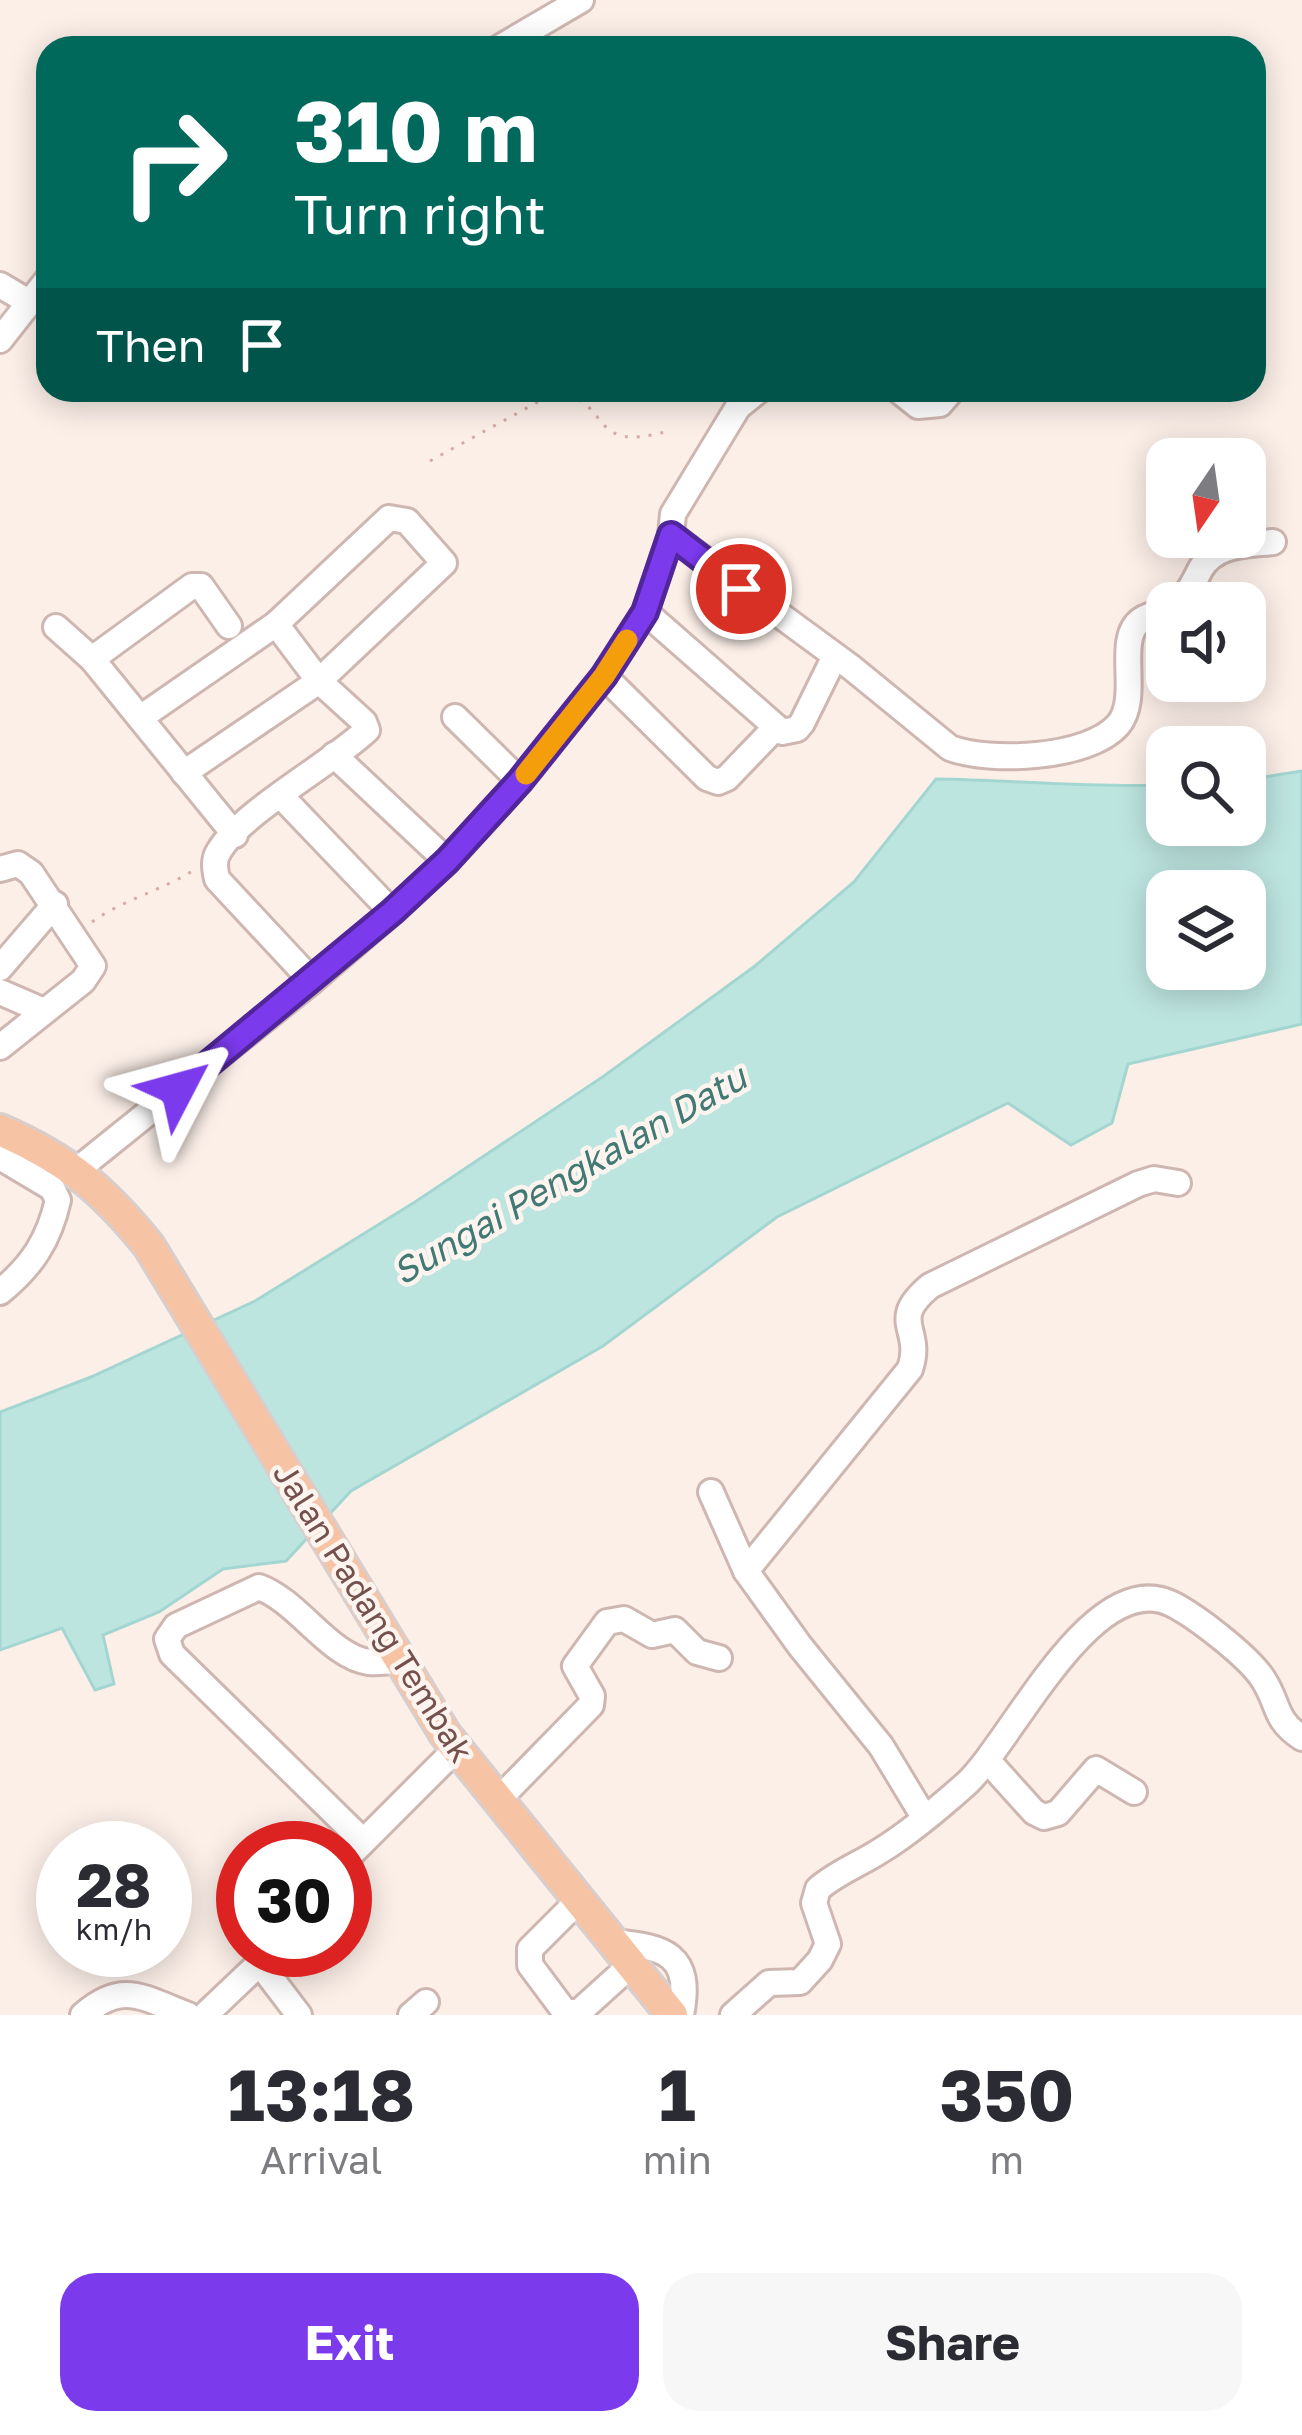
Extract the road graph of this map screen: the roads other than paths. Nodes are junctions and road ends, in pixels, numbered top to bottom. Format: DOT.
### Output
graph roads {
  1 [pos="581,0"];
  2 [pos="520,36"];
  3 [pos="0,285"];
  4 [pos="36,292"];
  5 [pos="27,301"];
  6 [pos="0,340"];
  7 [pos="743,402"];
  8 [pos="913,402"];
  9 [pos="942,402"];
  10 [pos="671,535"];
  11 [pos="1273,542"];
  12 [pos="1195,582"];
  13 [pos="645,612"];
  14 [pos="1146,618"];
  15 [pos="276,624"];
  16 [pos="229,626"];
  17 [pos="56,627"];
  18 [pos="836,656"];
  19 [pos="92,659"];
  20 [pos="604,676"];
  21 [pos="320,681"];
  22 [pos="454,716"];
  23 [pos="140,718"];
  24 [pos="775,728"];
  25 [pos="334,755"];
  26 [pos="184,773"];
  27 [pos="520,781"];
  28 [pos="281,796"];
  29 [pos="235,835"];
  30 [pos="447,861"];
  31 [pos="3,867"];
  32 [pos="55,904"];
  33 [pos="392,912"];
  34 [pos="0,968"];
  35 [pos="312,981"];
  36 [pos="0,992"];
  37 [pos="44,1011"];
  38 [pos="0,1047"];
  39 [pos="0,1130"];
  40 [pos="0,1157"];
  41 [pos="77,1170"];
  42 [pos="1178,1183"];
  43 [pos="0,1292"];
  44 [pos="711,1492"];
  45 [pos="746,1571"];
  46 [pos="392,1651"];
  47 [pos="718,1658"];
  48 [pos="1302,1738"];
  49 [pos="457,1748"];
  50 [pos="988,1761"];
  51 [pos="1134,1792"];
  52 [pos="498,1800"];
  53 [pos="924,1817"];
  54 [pos="327,1821"];
  55 [pos="372,1833"];
  56 [pos="579,1900"];
  57 [pos="622,1953"];
  58 [pos="242,1977"];
  59 [pos="269,1977"];
  60 [pos="82,2015"];
  61 [pos="188,2015"];
  62 [pos="205,2015"];
  63 [pos="299,2015"];
  64 [pos="676,2015"];
  65 [pos="733,2015"];
  1 -- 2 [label="street"];
  3 -- 5 [label="street"];
  4 -- 5 [label="street"];
  5 -- 6 [label="street"];
  7 -- 10 [label="street"];
  8 -- 9 [label="street"];
  10 -- 13 [label="street"];
  10 -- 18 [label="street"];
  11 -- 12 [label="street"];
  13 -- 20 [label="street"];
  13 -- 24 [label="street"];
  14 -- 18 [label="street"];
  15 -- 21 [label="street"];
  15 -- 21 [label="street"];
  15 -- 23 [label="street"];
  16 -- 19 [label="street"];
  17 -- 19 [label="street"];
  18 -- 24 [label="street"];
  19 -- 23 [label="street"];
  20 -- 24 [label="street"];
  20 -- 27 [label="street"];
  21 -- 25 [label="street"];
  21 -- 26 [label="street"];
  22 -- 27 [label="street"];
  23 -- 26 [label="street"];
  25 -- 28 [label="street"];
  25 -- 30 [label="street"];
  26 -- 29 [label="street"];
  27 -- 30 [label="street"];
  28 -- 29 [label="street"];
  28 -- 33 [label="street"];
  29 -- 35 [label="street"];
  30 -- 33 [label="street"];
  31 -- 32 [label="street"];
  32 -- 34 [label="street"];
  32 -- 37 [label="street"];
  33 -- 35 [label="street"];
  35 -- 41 [label="street"];
  36 -- 37 [label="street"];
  37 -- 38 [label="street"];
  39 -- 41 [label="main road"];
  40 -- 43 [label="street"];
  41 -- 46 [label="main road, Jalan Padang Tembak"];
  42 -- 45 [label="street"];
  44 -- 45 [label="street"];
  45 -- 53 [label="street"];
  46 -- 49 [label="main road, Jalan Padang Tembak"];
  46 -- 54 [label="street"];
  47 -- 52 [label="street"];
  48 -- 50 [label="street"];
  49 -- 52 [label="main road, Jalan Padang Tembak"];
  49 -- 55 [label="street"];
  50 -- 51 [label="street"];
  50 -- 53 [label="street"];
  52 -- 56 [label="main road, Jalan Padang Tembak"];
  53 -- 65 [label="street"];
  56 -- 57 [label="main road, Jalan Padang Tembak"];
  56 -- 57 [label="street"];
  57 -- 64 [label="main road, Jalan Padang Tembak"];
  58 -- 62 [label="street"];
  59 -- 63 [label="street"];
  60 -- 61 [label="street"];
}
